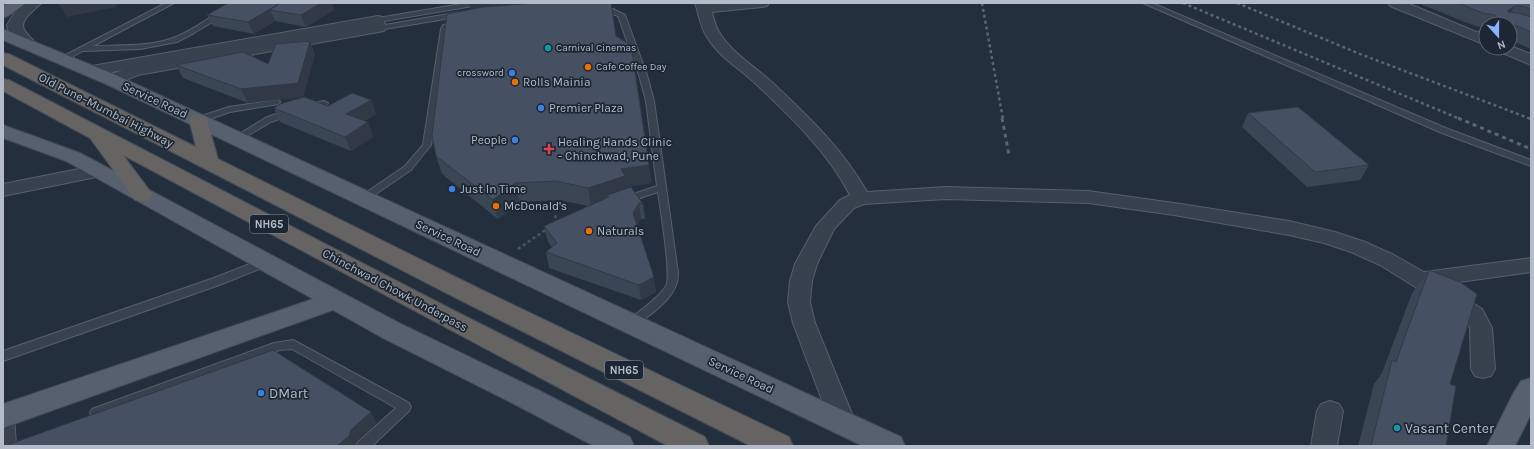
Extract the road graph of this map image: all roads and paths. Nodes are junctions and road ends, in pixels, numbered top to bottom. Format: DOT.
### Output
graph roads {
  1 [pos="18,3"];
  2 [pos="33,3"];
  3 [pos="172,3"];
  4 [pos="479,3"];
  5 [pos="762,3"];
  6 [pos="1146,3"];
  7 [pos="1395,3"];
  8 [pos="442,6"];
  9 [pos="703,6"];
  10 [pos="593,11"];
  11 [pos="3,13"];
  12 [pos="467,13"];
  13 [pos="223,14"];
  14 [pos="445,17"];
  15 [pos="379,24"];
  16 [pos="460,24"];
  17 [pos="3,34"];
  18 [pos="1478,34"];
  19 [pos="28,44"];
  20 [pos="82,49"];
  21 [pos="222,51"];
  22 [pos="1518,54"];
  23 [pos="3,58"];
  24 [pos="62,59"];
  25 [pos="1531,60"];
  26 [pos="92,71"];
  27 [pos="112,80"];
  28 [pos="3,84"];
  29 [pos="276,102"];
  30 [pos="324,103"];
  31 [pos="198,120"];
  32 [pos="3,131"];
  33 [pos="96,132"];
  34 [pos="237,138"];
  35 [pos="209,161"];
  36 [pos="1531,163"];
  37 [pos="99,171"];
  38 [pos="662,187"];
  39 [pos="3,190"];
  40 [pos="142,195"];
  41 [pos="364,198"];
  42 [pos="862,198"];
  43 [pos="619,202"];
  44 [pos="555,205"];
  45 [pos="265,262"];
  46 [pos="500,262"];
  47 [pos="1531,265"];
  48 [pos="1423,280"];
  49 [pos="335,300"];
  50 [pos="631,324"];
  51 [pos="3,356"];
  52 [pos="1483,369"];
  53 [pos="1531,389"];
  54 [pos="1330,411"];
  55 [pos="6,415"];
  56 [pos="83,418"];
  57 [pos="844,424"];
  58 [pos="12,445"];
  59 [pos="363,446"];
  60 [pos="620,446"];
  61 [pos="695,446"];
  62 [pos="779,446"];
  63 [pos="891,446"];
  64 [pos="1324,446"];
  65 [pos="1501,446"];
  1 -- 11 [label="main road"];
  2 -- 19 [label="street"];
  3 -- 20 [label="lane"];
  4 -- 8 [label="lane"];
  5 -- 9 [label="street"];
  6 -- 36 [label="lane"];
  7 -- 18 [label="street"];
  8 -- 14 [label="lane"];
  8 -- 15 [label="lane"];
  9 -- 42 [label="street"];
  10 -- 38 [label="lane"];
  12 -- 14 [label="lane"];
  13 -- 20 [label="lane"];
  14 -- 15 [label="lane"];
  15 -- 21 [label="street"];
  16 -- 41 [label="lane"];
  17 -- 19 [label="main road, Service Road"];
  19 -- 24 [label="main road, Service Road"];
  20 -- 24 [label="lane"];
  21 -- 26 [label="street"];
  21 -- 27 [label="street"];
  22 -- 25 [label="street"];
  23 -- 35 [label="highway, Old Pune–Mumbai Highway / NH65"];
  24 -- 26 [label="main road, Service Road"];
  26 -- 27 [label="main road, Service Road"];
  27 -- 31 [label="main road, Service Road"];
  28 -- 33 [label="highway, Old Pune–Mumbai Highway / NH65"];
  29 -- 31 [label="lane"];
  30 -- 34 [label="lane"];
  31 -- 34 [label="main road, Service Road"];
  31 -- 35 [label="highway"];
  32 -- 37 [label="main road"];
  33 -- 40 [label="highway"];
  33 -- 61 [label="highway, Chinchwad Chowk Underpass / NH65"];
  34 -- 41 [label="main road, Service Road"];
  35 -- 62 [label="highway, NH65"];
  37 -- 39 [label="street"];
  37 -- 40 [label="main road"];
  38 -- 43 [label="lane"];
  38 -- 50 [label="lane"];
  40 -- 45 [label="main road"];
  41 -- 46 [label="main road, Service Road"];
  42 -- 48 [label="street"];
  42 -- 57 [label="street"];
  44 -- 46 [label="path"];
  45 -- 49 [label="main road"];
  45 -- 51 [label="lane"];
  46 -- 50 [label="main road, Service Road"];
  47 -- 48 [label="street"];
  48 -- 52 [label="street"];
  49 -- 55 [label="main road"];
  49 -- 60 [label="main road"];
  50 -- 57 [label="main road, Service Road"];
  53 -- 65 [label="main road"];
  54 -- 64 [label="street"];
  55 -- 58 [label="lane"];
  56 -- 59 [label="lane"];
  57 -- 63 [label="main road, Service Road"];
}
